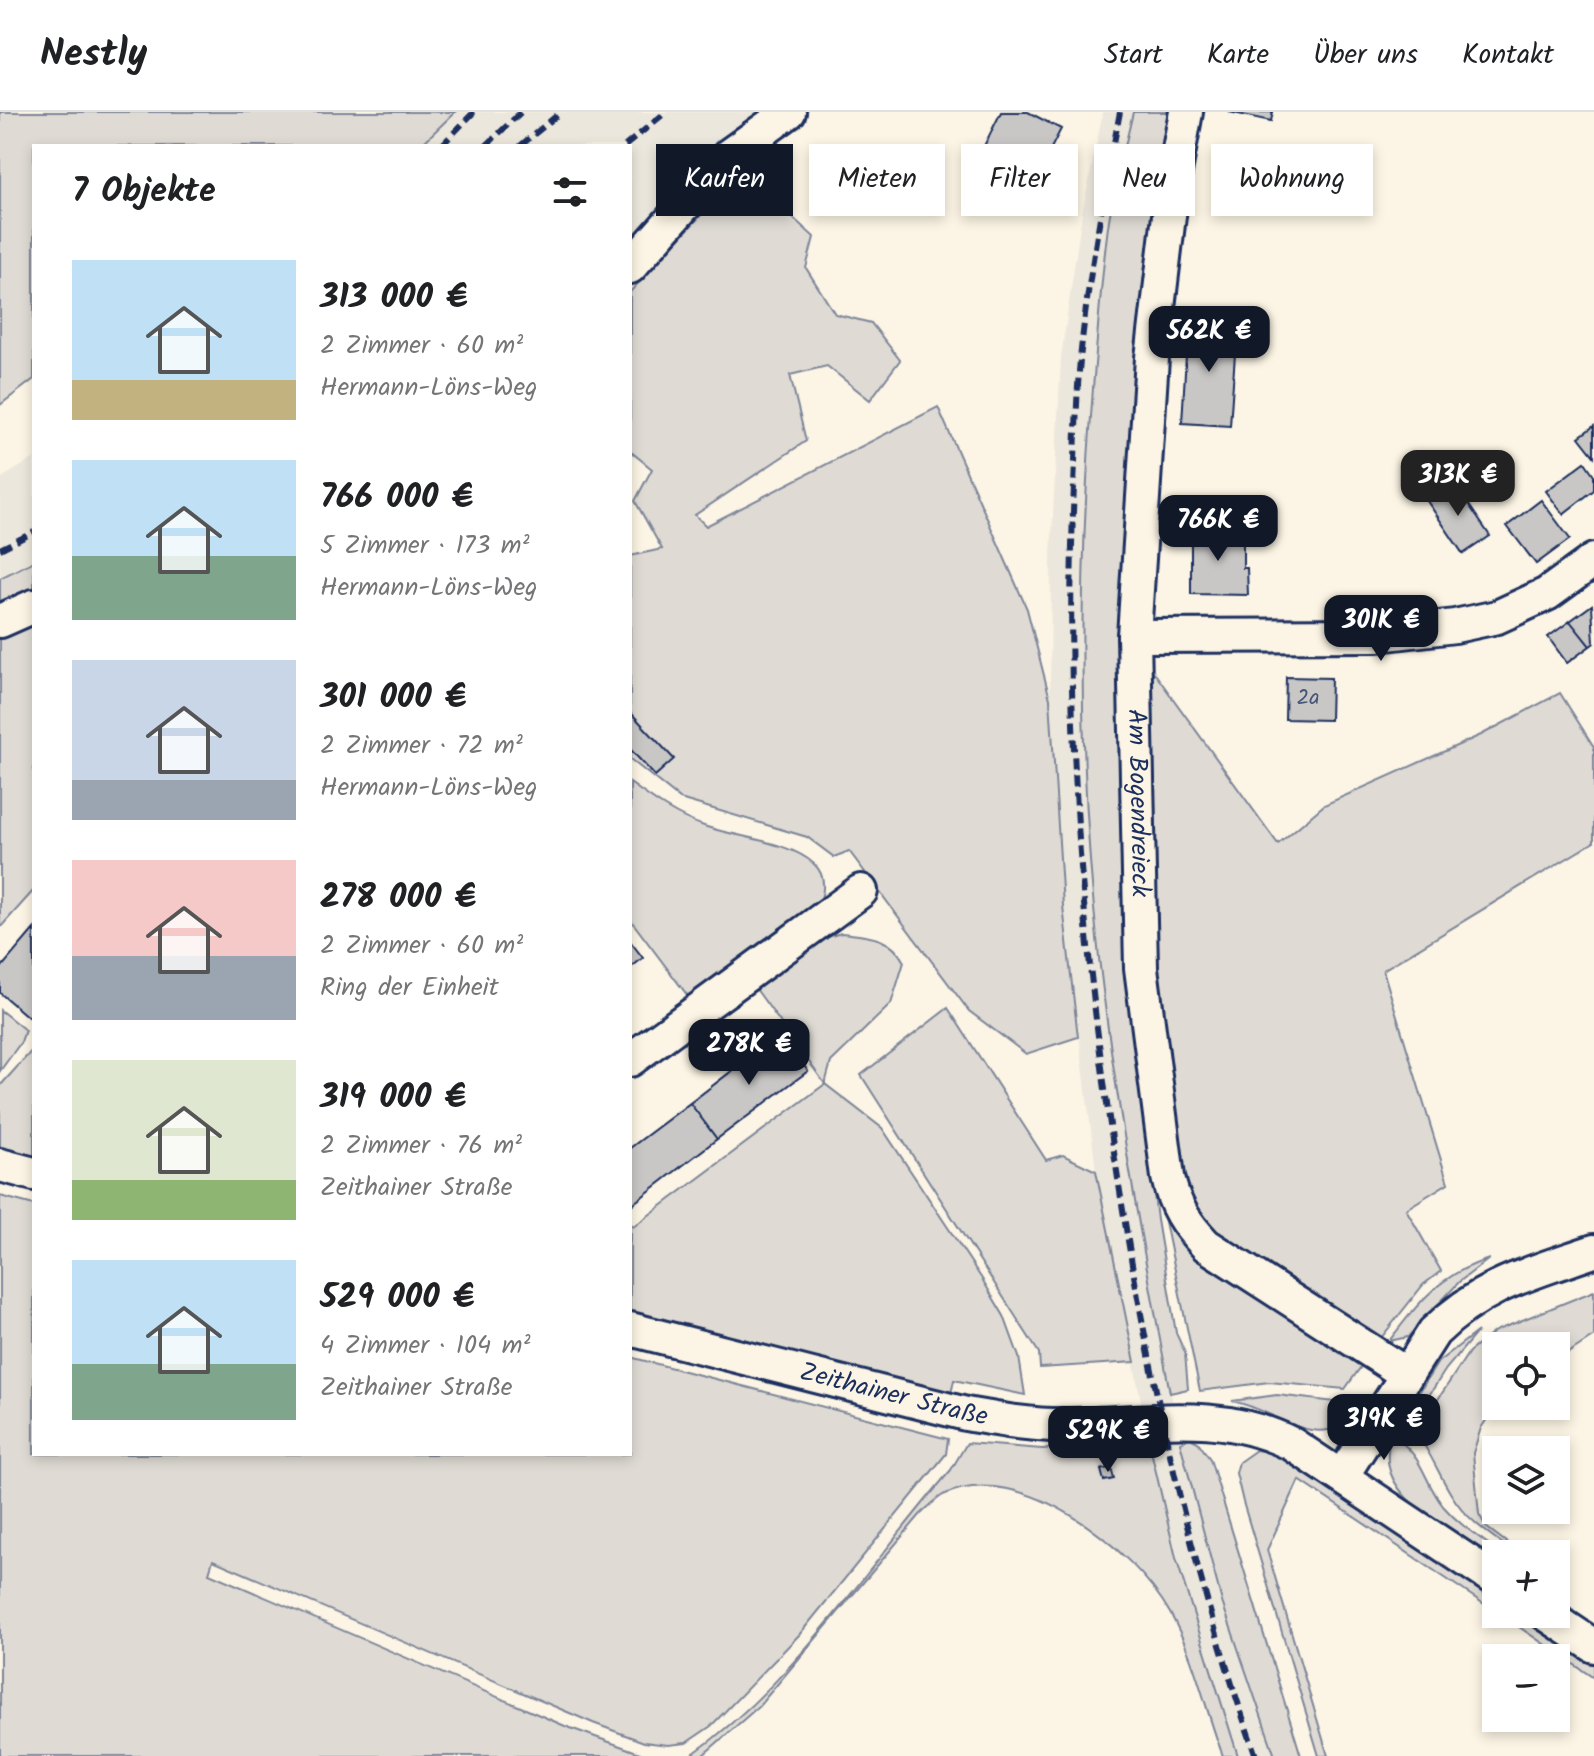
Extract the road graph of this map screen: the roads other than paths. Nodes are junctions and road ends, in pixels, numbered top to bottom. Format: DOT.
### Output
graph roads {
  1 [pos="789,112"];
  2 [pos="1186,112"];
  3 [pos="632,265"];
  4 [pos="1594,560"];
  5 [pos="32,607"];
  6 [pos="0,621"];
  7 [pos="1134,636"];
  8 [pos="861,891"];
  9 [pos="632,1059"];
  10 [pos="0,1165"];
  11 [pos="32,1173"];
  12 [pos="1594,1251"];
  13 [pos="632,1330"];
  14 [pos="1406,1374"];
  15 [pos="1342,1476"];
  16 [pos="1482,1571"];
  17 [pos="1567,1628"];
  18 [pos="1594,1646"];
  1 -- 3 [label="street"];
  2 -- 7 [label="street, Am Bogendreieck"];
  4 -- 7 [label="street"];
  5 -- 6 [label="street"];
  7 -- 14 [label="street, Am Bogendreieck"];
  8 -- 9 [label="street"];
  10 -- 11 [label="street"];
  12 -- 14 [label="street"];
  13 -- 15 [label="street, Zeithainer Straße"];
  14 -- 15 [label="street"];
  15 -- 16 [label="street, Zeithainer Straße"];
  17 -- 18 [label="street"];
}
